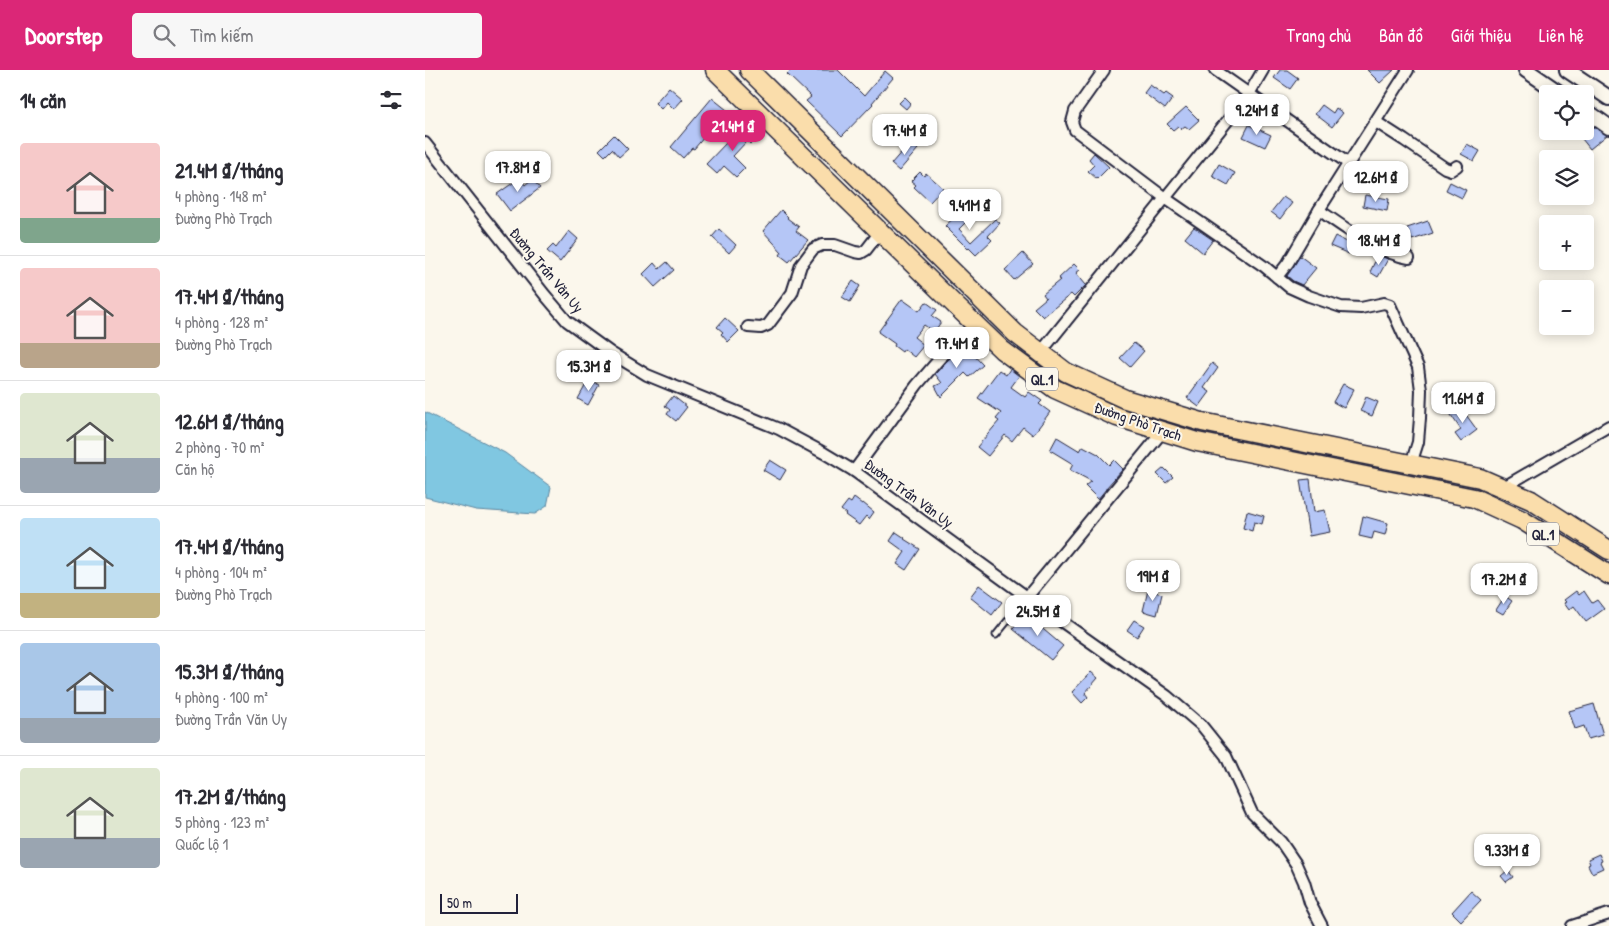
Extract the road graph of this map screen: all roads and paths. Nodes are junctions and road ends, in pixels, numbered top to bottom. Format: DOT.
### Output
graph roads {
  1 [pos="715,70"];
  2 [pos="1104,70"];
  3 [pos="1215,70"];
  4 [pos="1263,70"];
  5 [pos="1408,70"];
  6 [pos="1525,70"];
  7 [pos="1567,70"];
  8 [pos="754,72"];
  9 [pos="1548,85"];
  10 [pos="1249,94"];
  11 [pos="1609,98"];
  12 [pos="1594,116"];
  13 [pos="1376,122"];
  14 [pos="1609,126"];
  15 [pos="425,143"];
  16 [pos="1349,164"];
  17 [pos="1457,166"];
  18 [pos="1165,198"];
  19 [pos="1319,210"];
  20 [pos="880,232"];
  21 [pos="1409,258"];
  22 [pos="1277,277"];
  23 [pos="976,325"];
  24 [pos="748,327"];
  25 [pos="1041,352"];
  26 [pos="1609,426"];
  27 [pos="1163,432"];
  28 [pos="1411,464"];
  29 [pos="854,471"];
  30 [pos="1502,488"];
  31 [pos="1609,550"];
  32 [pos="1609,575"];
  33 [pos="1027,597"];
  34 [pos="996,635"];
  35 [pos="1609,914"];
  36 [pos="1322,926"];
  37 [pos="1573,926"];
  1 -- 20 [label="highway, Đường Phò Trạch / QL.1"];
  2 -- 18 [label="street"];
  3 -- 10 [label="street"];
  4 -- 10 [label="street"];
  5 -- 13 [label="street"];
  6 -- 9 [label="street"];
  7 -- 11 [label="street"];
  8 -- 25 [label="highway, Đường Phò Trạch / QL.1"];
  10 -- 16 [label="street"];
  10 -- 18 [label="street"];
  12 -- 14 [label="street"];
  13 -- 16 [label="street"];
  13 -- 17 [label="street"];
  15 -- 29 [label="street, Đường Trần Văn Uy"];
  16 -- 19 [label="street"];
  18 -- 22 [label="street"];
  18 -- 25 [label="street"];
  19 -- 21 [label="street"];
  19 -- 22 [label="street"];
  20 -- 23 [label="highway, Đường Phò Trạch / QL.1"];
  20 -- 24 [label="street"];
  22 -- 28 [label="street"];
  23 -- 27 [label="highway, Đường Phò Trạch / QL.1"];
  23 -- 29 [label="street"];
  25 -- 28 [label="highway, Đường Phò Trạch / QL.1"];
  26 -- 30 [label="street"];
  27 -- 32 [label="highway, Đường Phò Trạch / QL.1"];
  27 -- 33 [label="street"];
  28 -- 30 [label="highway, Đường Phò Trạch / QL.1"];
  29 -- 33 [label="street, Đường Trần Văn Uy"];
  30 -- 31 [label="highway, QL.1"];
  33 -- 34 [label="lane"];
  33 -- 36 [label="street, Đường Trần Văn Uy"];
  35 -- 37 [label="street"];
}
